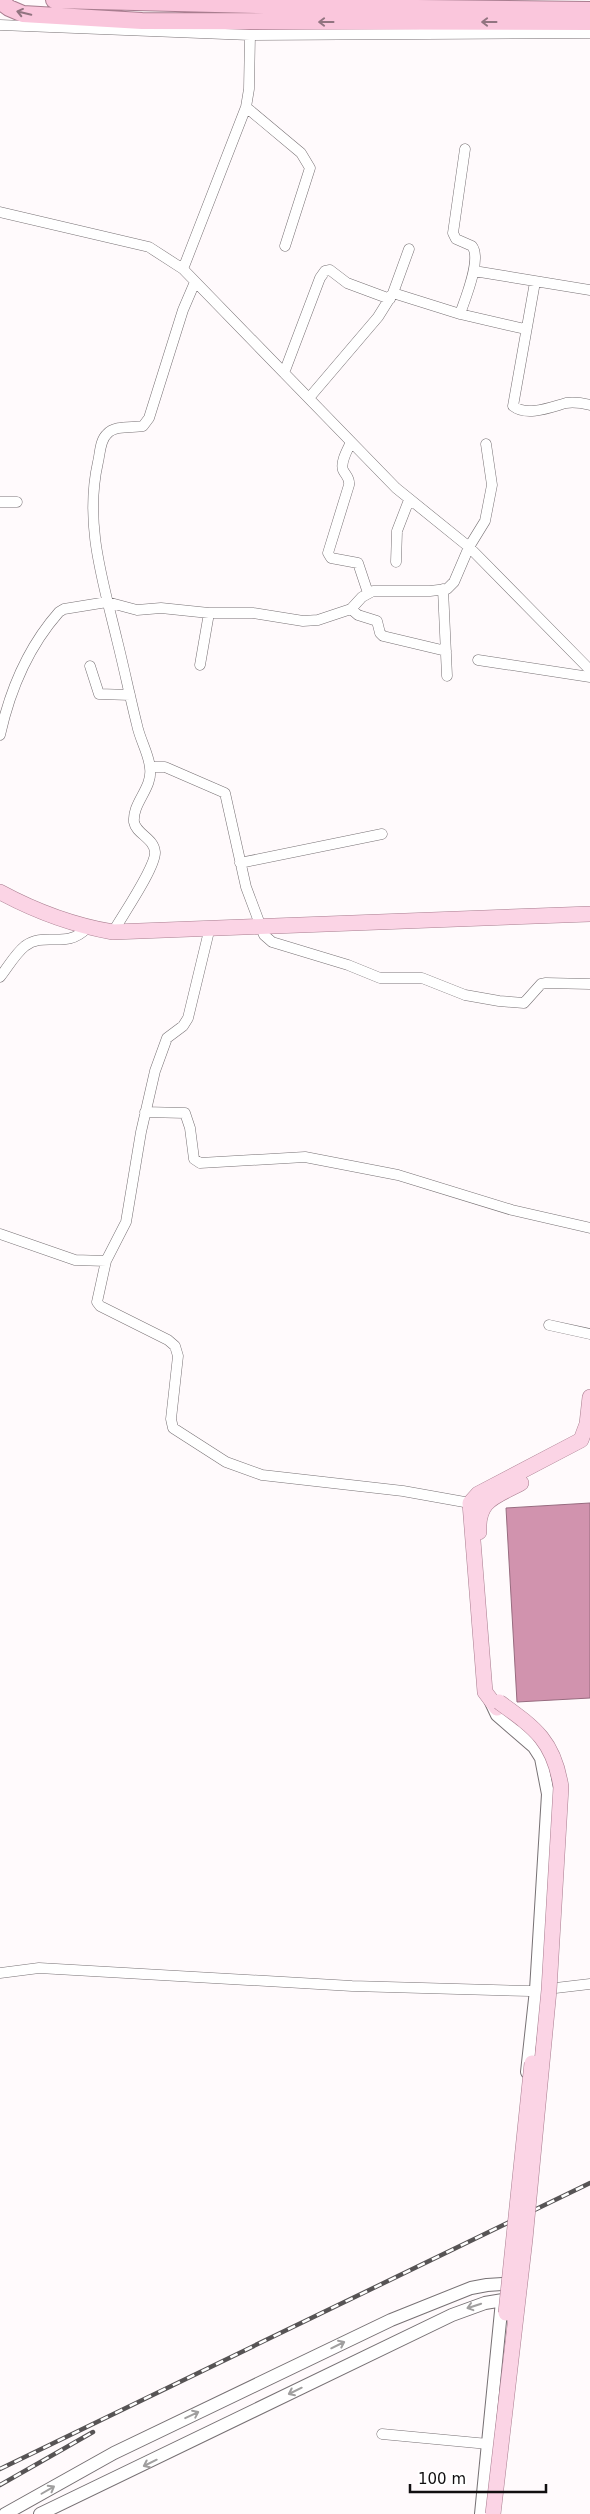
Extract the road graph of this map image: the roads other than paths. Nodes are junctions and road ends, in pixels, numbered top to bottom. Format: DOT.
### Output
graph roads {
  1 [pos="54,0"];
  2 [pos="0,1"];
  3 [pos="590,10"];
  4 [pos="590,22"];
  5 [pos="0,25"];
  6 [pos="590,33"];
  7 [pos="250,35"];
  8 [pos="246,107"];
  9 [pos="465,149"];
  10 [pos="0,212"];
  11 [pos="285,246"];
  12 [pos="410,249"];
  13 [pos="184,269"];
  14 [pos="474,271"];
  15 [pos="195,282"];
  16 [pos="535,282"];
  17 [pos="590,290"];
  18 [pos="391,296"];
  19 [pos="460,314"];
  20 [pos="525,329"];
  21 [pos="284,373"];
  22 [pos="309,398"];
  23 [pos="590,405"];
  24 [pos="351,442"];
  25 [pos="486,444"];
  26 [pos="409,500"];
  27 [pos="0,502"];
  28 [pos="17,502"];
  29 [pos="468,547"];
  30 [pos="396,562"];
  31 [pos="443,589"];
  32 [pos="368,593"];
  33 [pos="108,602"];
  34 [pos="350,610"];
  35 [pos="209,613"];
  36 [pos="446,651"];
  37 [pos="478,660"];
  38 [pos="200,665"];
  39 [pos="90,666"];
  40 [pos="590,670"];
  41 [pos="447,676"];
  42 [pos="590,677"];
  43 [pos="130,695"];
  44 [pos="0,735"];
  45 [pos="150,767"];
  46 [pos="382,834"];
  47 [pos="240,863"];
  48 [pos="0,892"];
  49 [pos="590,914"];
  50 [pos="260,925"];
  51 [pos="210,927"];
  52 [pos="87,928"];
  53 [pos="113,932"];
  54 [pos="0,977"];
  55 [pos="590,984"];
  56 [pos="145,1112"];
  57 [pos="590,1228"];
  58 [pos="0,1234"];
  59 [pos="106,1261"];
  60 [pos="549,1325"];
  61 [pos="590,1334"];
  62 [pos="590,1397"];
  63 [pos="590,1441"];
  64 [pos="470,1503"];
  65 [pos="495,1702"];
  66 [pos="0,1973"];
  67 [pos="590,1984"];
  68 [pos="554,1988"];
  69 [pos="536,1990"];
  70 [pos="524,2283"];
  71 [pos="504,2284"];
  72 [pos="502,2299"];
  73 [pos="522,2300"];
  74 [pos="382,2434"];
  75 [pos="488,2444"];
  76 [pos="5,2514"];
  77 [pos="40,2514"];
  78 [pos="481,2514"];
  79 [pos="488,2514"];
  80 [pos="493,2514"];
  81 [pos="499,2514"];
  1 -- 3 [label="highway"];
  4 -- 2 [label="highway, one-way"];
  5 -- 7 [label="street"];
  6 -- 7 [label="street"];
  7 -- 8 [label="street"];
  8 -- 11 [label="street"];
  8 -- 13 [label="street"];
  9 -- 14 [label="street"];
  10 -- 13 [label="street"];
  12 -- 18 [label="street"];
  13 -- 15 [label="street"];
  14 -- 16 [label="street"];
  14 -- 19 [label="street"];
  15 -- 21 [label="street"];
  15 -- 33 [label="street"];
  16 -- 17 [label="street"];
  16 -- 20 [label="street"];
  18 -- 19 [label="street"];
  18 -- 21 [label="street"];
  18 -- 22 [label="street"];
  19 -- 20 [label="street"];
  20 -- 23 [label="street"];
  21 -- 22 [label="street"];
  22 -- 24 [label="street"];
  24 -- 26 [label="street"];
  24 -- 32 [label="street"];
  25 -- 29 [label="street"];
  26 -- 29 [label="street"];
  26 -- 30 [label="street"];
  27 -- 28 [label="street"];
  29 -- 31 [label="street"];
  29 -- 40 [label="street"];
  31 -- 32 [label="street"];
  31 -- 36 [label="street"];
  32 -- 34 [label="street"];
  33 -- 35 [label="street"];
  33 -- 43 [label="street"];
  33 -- 44 [label="street"];
  34 -- 35 [label="street"];
  34 -- 36 [label="street"];
  35 -- 38 [label="street"];
  36 -- 41 [label="street"];
  37 -- 42 [label="street"];
  39 -- 43 [label="street"];
  43 -- 45 [label="street"];
  45 -- 47 [label="street"];
  45 -- 53 [label="street"];
  46 -- 47 [label="street"];
  47 -- 50 [label="street"];
  48 -- 52 [label="main road"];
  49 -- 50 [label="main road"];
  50 -- 51 [label="main road"];
  50 -- 55 [label="street"];
  51 -- 53 [label="main road"];
  51 -- 56 [label="street"];
  52 -- 53 [label="main road"];
  52 -- 54 [label="street"];
  56 -- 57 [label="street"];
  56 -- 59 [label="street"];
  58 -- 59 [label="street"];
  59 -- 64 [label="street"];
  60 -- 61 [label="street"];
  62 -- 64 [label="main road"];
  63 -- 65 [label="main road"];
  64 -- 65 [label="main road"];
  65 -- 68 [label="street"];
  65 -- 69 [label="street"];
  65 -- 79 [label="main road, bridge"];
  65 -- 80 [label="main road, bridge"];
  66 -- 69 [label="street"];
  67 -- 68 [label="street"];
  68 -- 69 [label="street"];
  68 -- 70 [label="street"];
  69 -- 71 [label="street"];
  70 -- 71 [label="street"];
  70 -- 73 [label="street"];
  71 -- 72 [label="street"];
  76 -- 71 [label="street, one-way"];
  72 -- 73 [label="street"];
  72 -- 75 [label="street"];
  72 -- 77 [label="street, one-way"];
  73 -- 81 [label="street"];
  74 -- 75 [label="street"];
  75 -- 78 [label="street"];
}
